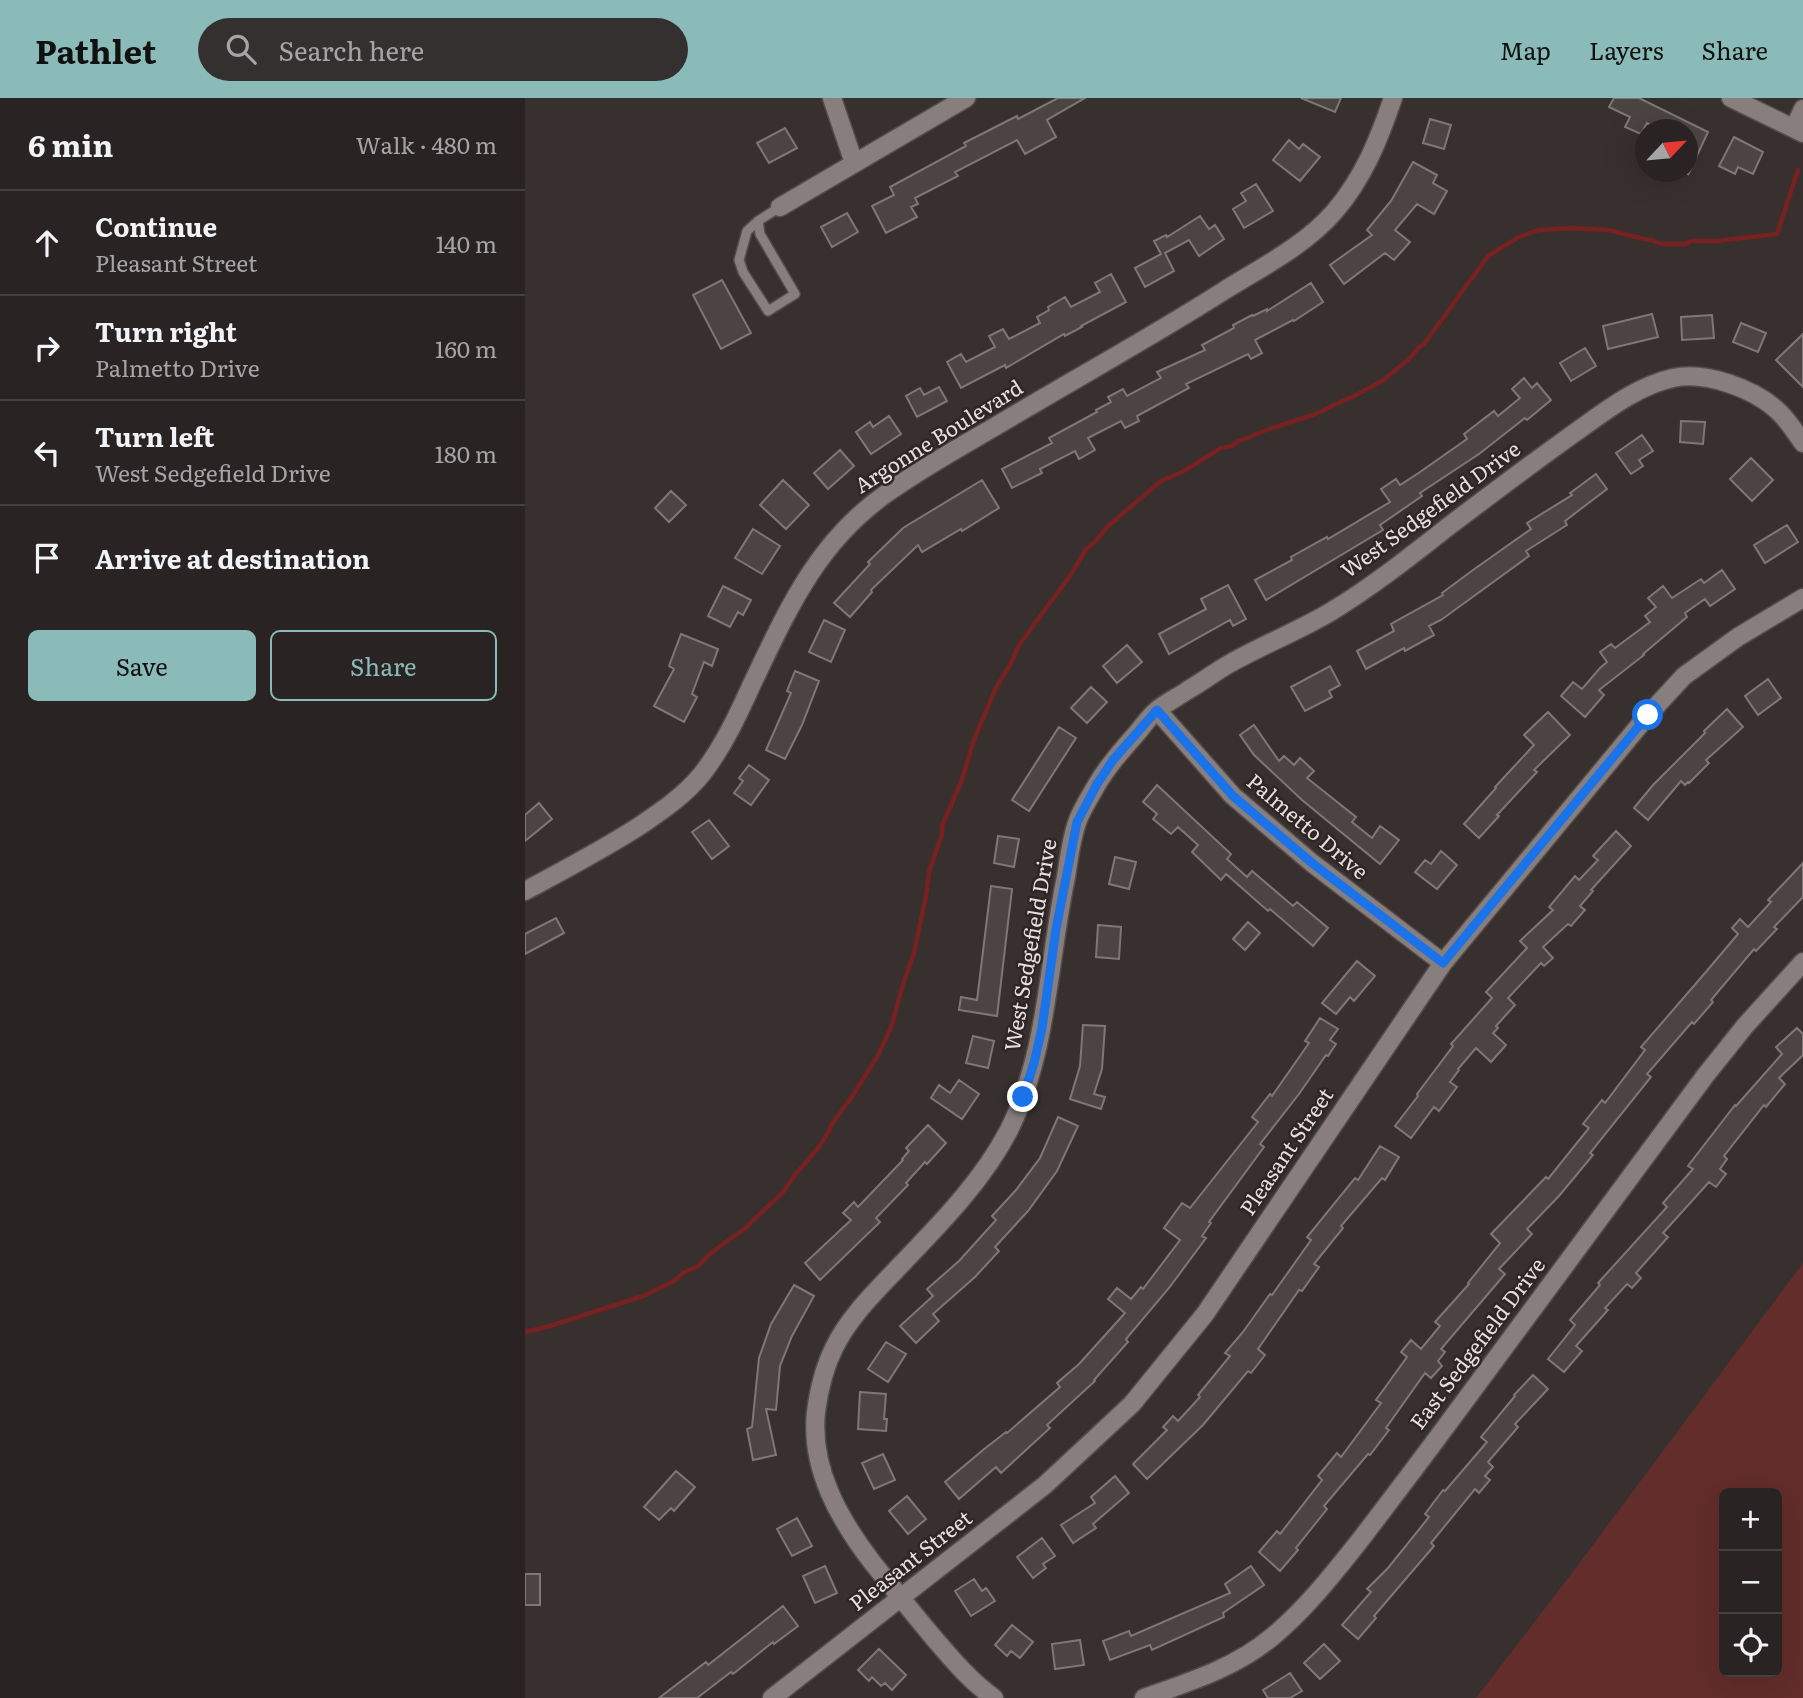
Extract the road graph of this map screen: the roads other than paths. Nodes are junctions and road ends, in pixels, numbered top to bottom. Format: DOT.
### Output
graph roads {
  1 [pos="832,98"];
  2 [pos="966,98"];
  3 [pos="1393,98"];
  4 [pos="1731,98"];
  5 [pos="1803,109"];
  6 [pos="1798,131"];
  7 [pos="854,163"];
  8 [pos="780,207"];
  9 [pos="758,221"];
  10 [pos="1803,443"];
  11 [pos="1803,598"];
  12 [pos="1157,710"];
  13 [pos="525,891"];
  14 [pos="1803,962"];
  15 [pos="1443,963"];
  16 [pos="901,1598"];
  17 [pos="772,1698"];
  18 [pos="994,1698"];
  19 [pos="1144,1698"];
  1 -- 7 [label="street"];
  2 -- 7 [label="street"];
  3 -- 13 [label="street, Argonne Boulevard"];
  4 -- 6 [label="street"];
  5 -- 6 [label="street"];
  7 -- 8 [label="street"];
  8 -- 9 [label="lane"];
  9 -- 9 [label="lane"];
  10 -- 12 [label="street, West Sedgefield Drive"];
  11 -- 15 [label="street, Pleasant Street"];
  12 -- 15 [label="street, Palmetto Drive"];
  12 -- 16 [label="street, West Sedgefield Drive"];
  14 -- 19 [label="street, East Sedgefield Drive"];
  15 -- 16 [label="street, Pleasant Street"];
  16 -- 17 [label="street, Pleasant Street"];
  16 -- 18 [label="street"];
}
